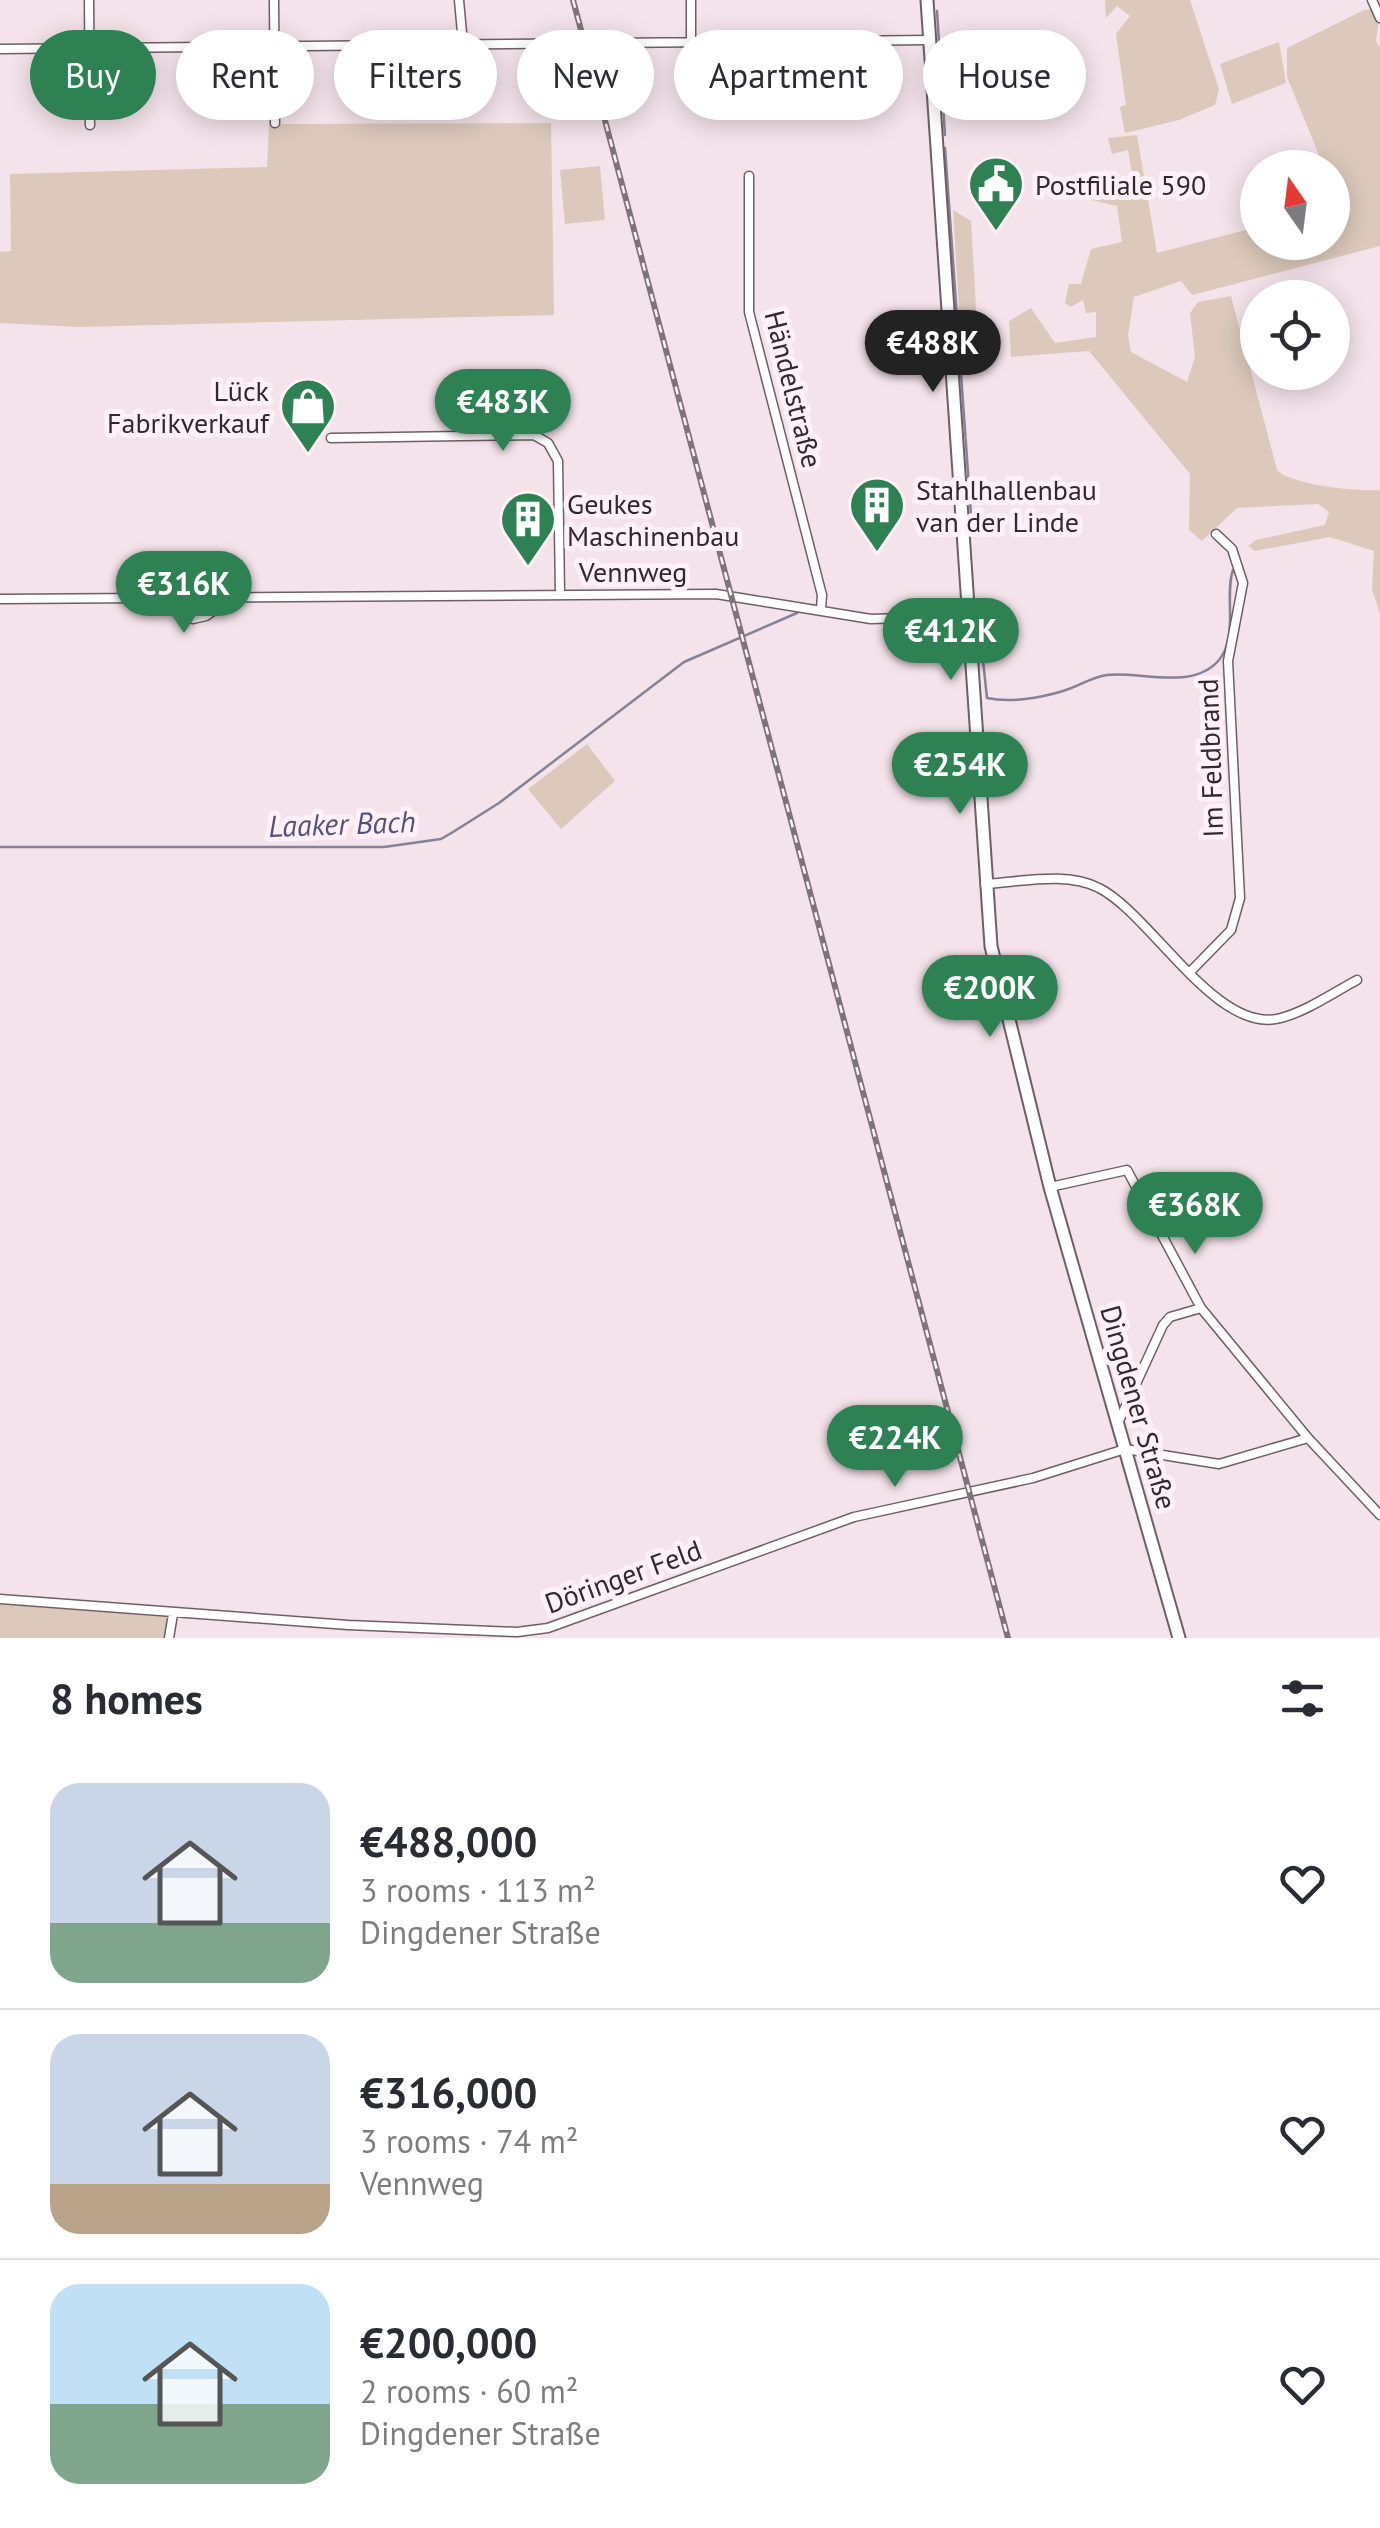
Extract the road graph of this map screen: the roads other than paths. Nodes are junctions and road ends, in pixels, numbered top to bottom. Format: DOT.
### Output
graph roads {
  1 [pos="88,0"];
  2 [pos="274,0"];
  3 [pos="459,0"];
  4 [pos="691,0"];
  5 [pos="928,0"];
  6 [pos="1372,0"];
  7 [pos="1380,18"];
  8 [pos="89,30"];
  9 [pos="274,30"];
  10 [pos="462,30"];
  11 [pos="691,30"];
  12 [pos="930,30"];
  13 [pos="674,40"];
  14 [pos="497,43"];
  15 [pos="0,48"];
  16 [pos="30,48"];
  17 [pos="90,120"];
  18 [pos="935,120"];
  19 [pos="90,126"];
  20 [pos="749,176"];
  21 [pos="331,438"];
  22 [pos="1216,534"];
  23 [pos="560,594"];
  24 [pos="194,598"];
  25 [pos="236,598"];
  26 [pos="0,599"];
  27 [pos="821,610"];
  28 [pos="967,616"];
  29 [pos="985,884"];
  30 [pos="1190,972"];
  31 [pos="1357,980"];
  32 [pos="1050,1186"];
  33 [pos="1201,1308"];
  34 [pos="1118,1424"];
  35 [pos="1308,1438"];
  36 [pos="1125,1449"];
  37 [pos="1380,1516"];
  38 [pos="0,1600"];
  39 [pos="174,1614"];
  40 [pos="169,1638"];
  41 [pos="1179,1638"];
  1 -- 8 [label="street"];
  2 -- 9 [label="street"];
  3 -- 10 [label="street"];
  4 -- 11 [label="street"];
  5 -- 12 [label="main road, Dingdener Straße"];
  6 -- 7 [label="street"];
  13 -- 14 [label="street"];
  15 -- 16 [label="street"];
  17 -- 19 [label="street"];
  18 -- 28 [label="main road, Dingdener Straße"];
  20 -- 27 [label="street, Händelstraße"];
  21 -- 23 [label="street"];
  22 -- 30 [label="street, Im Feldbrand"];
  23 -- 25 [label="street, Vennweg"];
  23 -- 27 [label="street, Vennweg"];
  24 -- 25 [label="street, Vennweg"];
  24 -- 25 [label="street, Vennweg"];
  24 -- 26 [label="street, Vennweg"];
  27 -- 28 [label="street, Vennweg"];
  28 -- 29 [label="main road, Dingdener Straße"];
  29 -- 30 [label="street"];
  29 -- 32 [label="main road, Dingdener Straße"];
  30 -- 31 [label="street"];
  32 -- 33 [label="street"];
  32 -- 34 [label="main road, Dingdener Straße"];
  33 -- 34 [label="street"];
  33 -- 35 [label="street"];
  34 -- 36 [label="main road, Dingdener Straße"];
  35 -- 36 [label="street"];
  35 -- 37 [label="street"];
  36 -- 39 [label="street, Döringer Feld"];
  36 -- 41 [label="main road, Dingdener Straße"];
  38 -- 39 [label="street, Döringer Feld"];
  39 -- 40 [label="street"];
}
